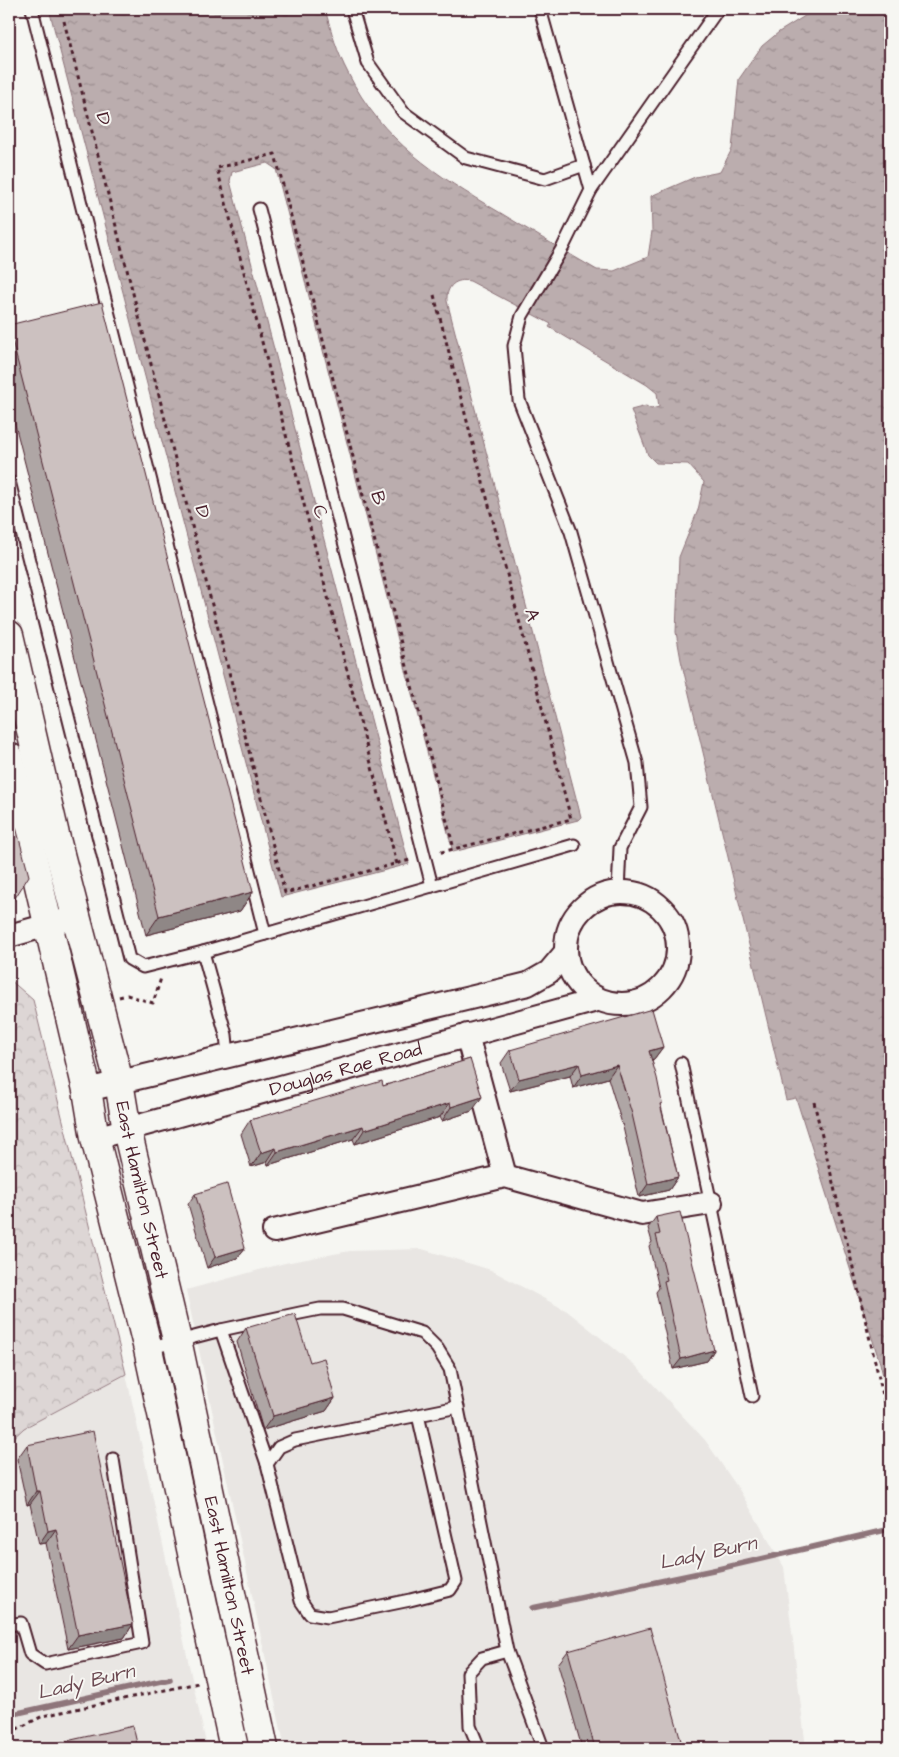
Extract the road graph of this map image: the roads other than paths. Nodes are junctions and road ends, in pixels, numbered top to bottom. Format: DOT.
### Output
graph roads {
  1 [pos="32,9"];
  2 [pos="352,9"];
  3 [pos="540,9"];
  4 [pos="718,9"];
  5 [pos="584,165"];
  6 [pos="591,190"];
  7 [pos="259,209"];
  8 [pos="9,481"];
  9 [pos="9,635"];
  10 [pos="9,757"];
  11 [pos="574,845"];
  12 [pos="432,886"];
  13 [pos="618,892"];
  14 [pos="76,917"];
  15 [pos="48,924"];
  16 [pos="265,934"];
  17 [pos="9,936"];
  18 [pos="204,952"];
  19 [pos="565,954"];
  20 [pos="597,1000"];
  21 [pos="467,1035"];
  22 [pos="228,1055"];
  23 [pos="681,1063"];
  24 [pos="119,1082"];
  25 [pos="87,1090"];
  26 [pos="127,1130"];
  27 [pos="95,1138"];
  28 [pos="505,1176"];
  29 [pos="711,1203"];
  30 [pos="274,1231"];
  31 [pos="221,1330"];
  32 [pos="177,1340"];
  33 [pos="148,1349"];
  34 [pos="752,1396"];
  35 [pos="458,1407"];
  36 [pos="418,1415"];
  37 [pos="113,1459"];
  38 [pos="267,1464"];
  39 [pos="9,1624"];
  40 [pos="507,1651"];
  41 [pos="234,1748"];
  42 [pos="264,1748"];
  43 [pos="479,1748"];
  44 [pos="543,1748"];
  1 -- 16 [label="lane"];
  2 -- 5 [label="lane"];
  3 -- 5 [label="lane"];
  4 -- 6 [label="lane"];
  5 -- 6 [label="lane"];
  6 -- 13 [label="lane"];
  7 -- 12 [label="lane"];
  8 -- 18 [label="lane"];
  9 -- 14 [label="highway, East Hamilton Street"];
  10 -- 15 [label="highway, East Hamilton Street"];
  11 -- 12 [label="lane"];
  12 -- 16 [label="lane"];
  13 -- 19 [label="street"];
  13 -- 20 [label="street"];
  14 -- 15 [label="street"];
  14 -- 24 [label="highway, East Hamilton Street"];
  15 -- 17 [label="street"];
  15 -- 25 [label="highway, East Hamilton Street"];
  16 -- 18 [label="lane"];
  18 -- 22 [label="lane"];
  19 -- 20 [label="street"];
  19 -- 22 [label="street, Douglas Rae Road"];
  20 -- 21 [label="street, Douglas Rae Road"];
  21 -- 26 [label="street, Douglas Rae Road"];
  21 -- 28 [label="street"];
  22 -- 24 [label="street, Douglas Rae Road"];
  23 -- 29 [label="lane"];
  24 -- 25 [label="street, Douglas Rae Road"];
  24 -- 26 [label="highway, East Hamilton Street"];
  25 -- 27 [label="highway, East Hamilton Street"];
  26 -- 27 [label="street, Douglas Rae Road"];
  26 -- 32 [label="highway, East Hamilton Street"];
  27 -- 33 [label="highway, East Hamilton Street"];
  28 -- 29 [label="street"];
  28 -- 30 [label="street"];
  29 -- 34 [label="lane"];
  31 -- 32 [label="lane"];
  31 -- 35 [label="lane"];
  31 -- 38 [label="lane"];
  32 -- 33 [label="lane"];
  32 -- 42 [label="highway, East Hamilton Street"];
  33 -- 41 [label="highway, East Hamilton Street"];
  35 -- 36 [label="lane"];
  35 -- 40 [label="lane"];
  36 -- 38 [label="lane"];
  36 -- 38 [label="lane"];
  37 -- 39 [label="lane"];
  40 -- 43 [label="lane"];
  40 -- 44 [label="lane"];
}
